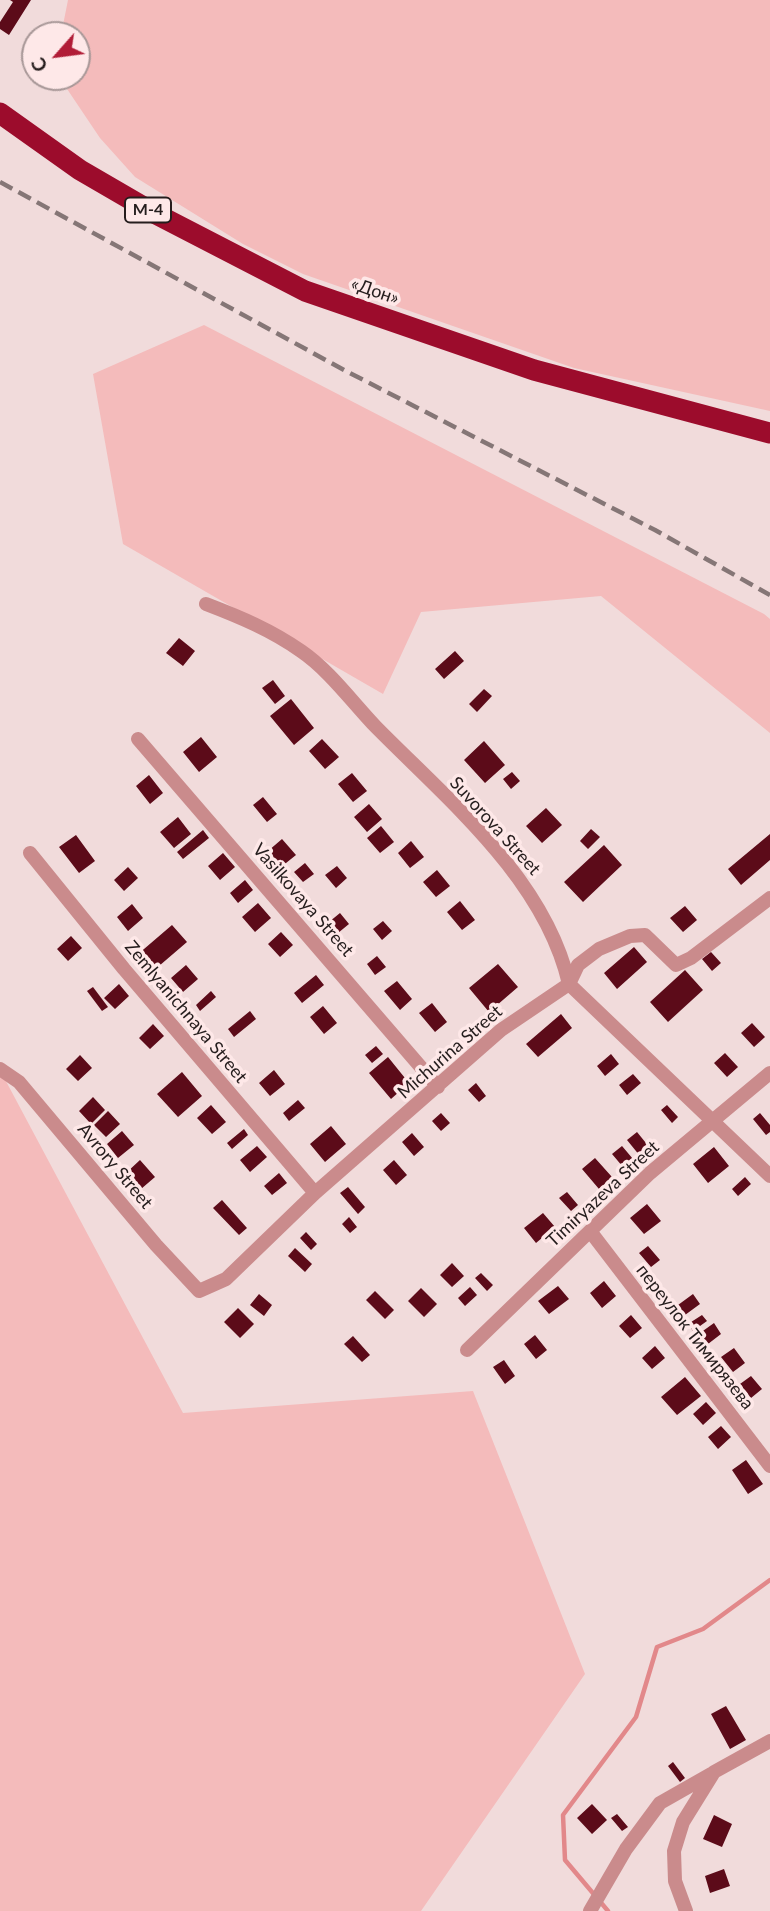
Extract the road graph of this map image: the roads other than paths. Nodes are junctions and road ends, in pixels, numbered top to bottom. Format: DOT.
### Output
graph roads {
  1 [pos="0,113"];
  2 [pos="770,433"];
  3 [pos="206,604"];
  4 [pos="138,739"];
  5 [pos="30,853"];
  6 [pos="770,898"];
  7 [pos="569,984"];
  8 [pos="0,1069"];
  9 [pos="770,1073"];
  10 [pos="438,1087"];
  11 [pos="713,1123"];
  12 [pos="770,1175"];
  13 [pos="315,1193"];
  14 [pos="590,1231"];
  15 [pos="199,1291"];
  16 [pos="467,1350"];
  17 [pos="770,1466"];
  18 [pos="770,1741"];
  19 [pos="714,1772"];
  20 [pos="591,1907"];
  21 [pos="686,1911"];
  1 -- 2 [label="highway, «Дон» / М-4"];
  3 -- 7 [label="street, Suvorova Street"];
  4 -- 10 [label="street, Vasilkovaya Street"];
  5 -- 13 [label="street, Zemlyanichnaya Street"];
  6 -- 7 [label="street, Michurina Street"];
  7 -- 10 [label="street, Michurina Street"];
  7 -- 11 [label="street, Suvorova Street"];
  8 -- 15 [label="street, Avrory Street"];
  9 -- 11 [label="street, Timiryazeva Street"];
  10 -- 13 [label="street, Michurina Street"];
  11 -- 12 [label="street, Suvorova Street"];
  11 -- 14 [label="street, Timiryazeva Street"];
  13 -- 15 [label="street, Michurina Street"];
  14 -- 16 [label="street, Timiryazeva Street"];
  14 -- 17 [label="street, переулок Тимирязева"];
  18 -- 19 [label="street"];
  19 -- 20 [label="street"];
  19 -- 21 [label="street"];
}
